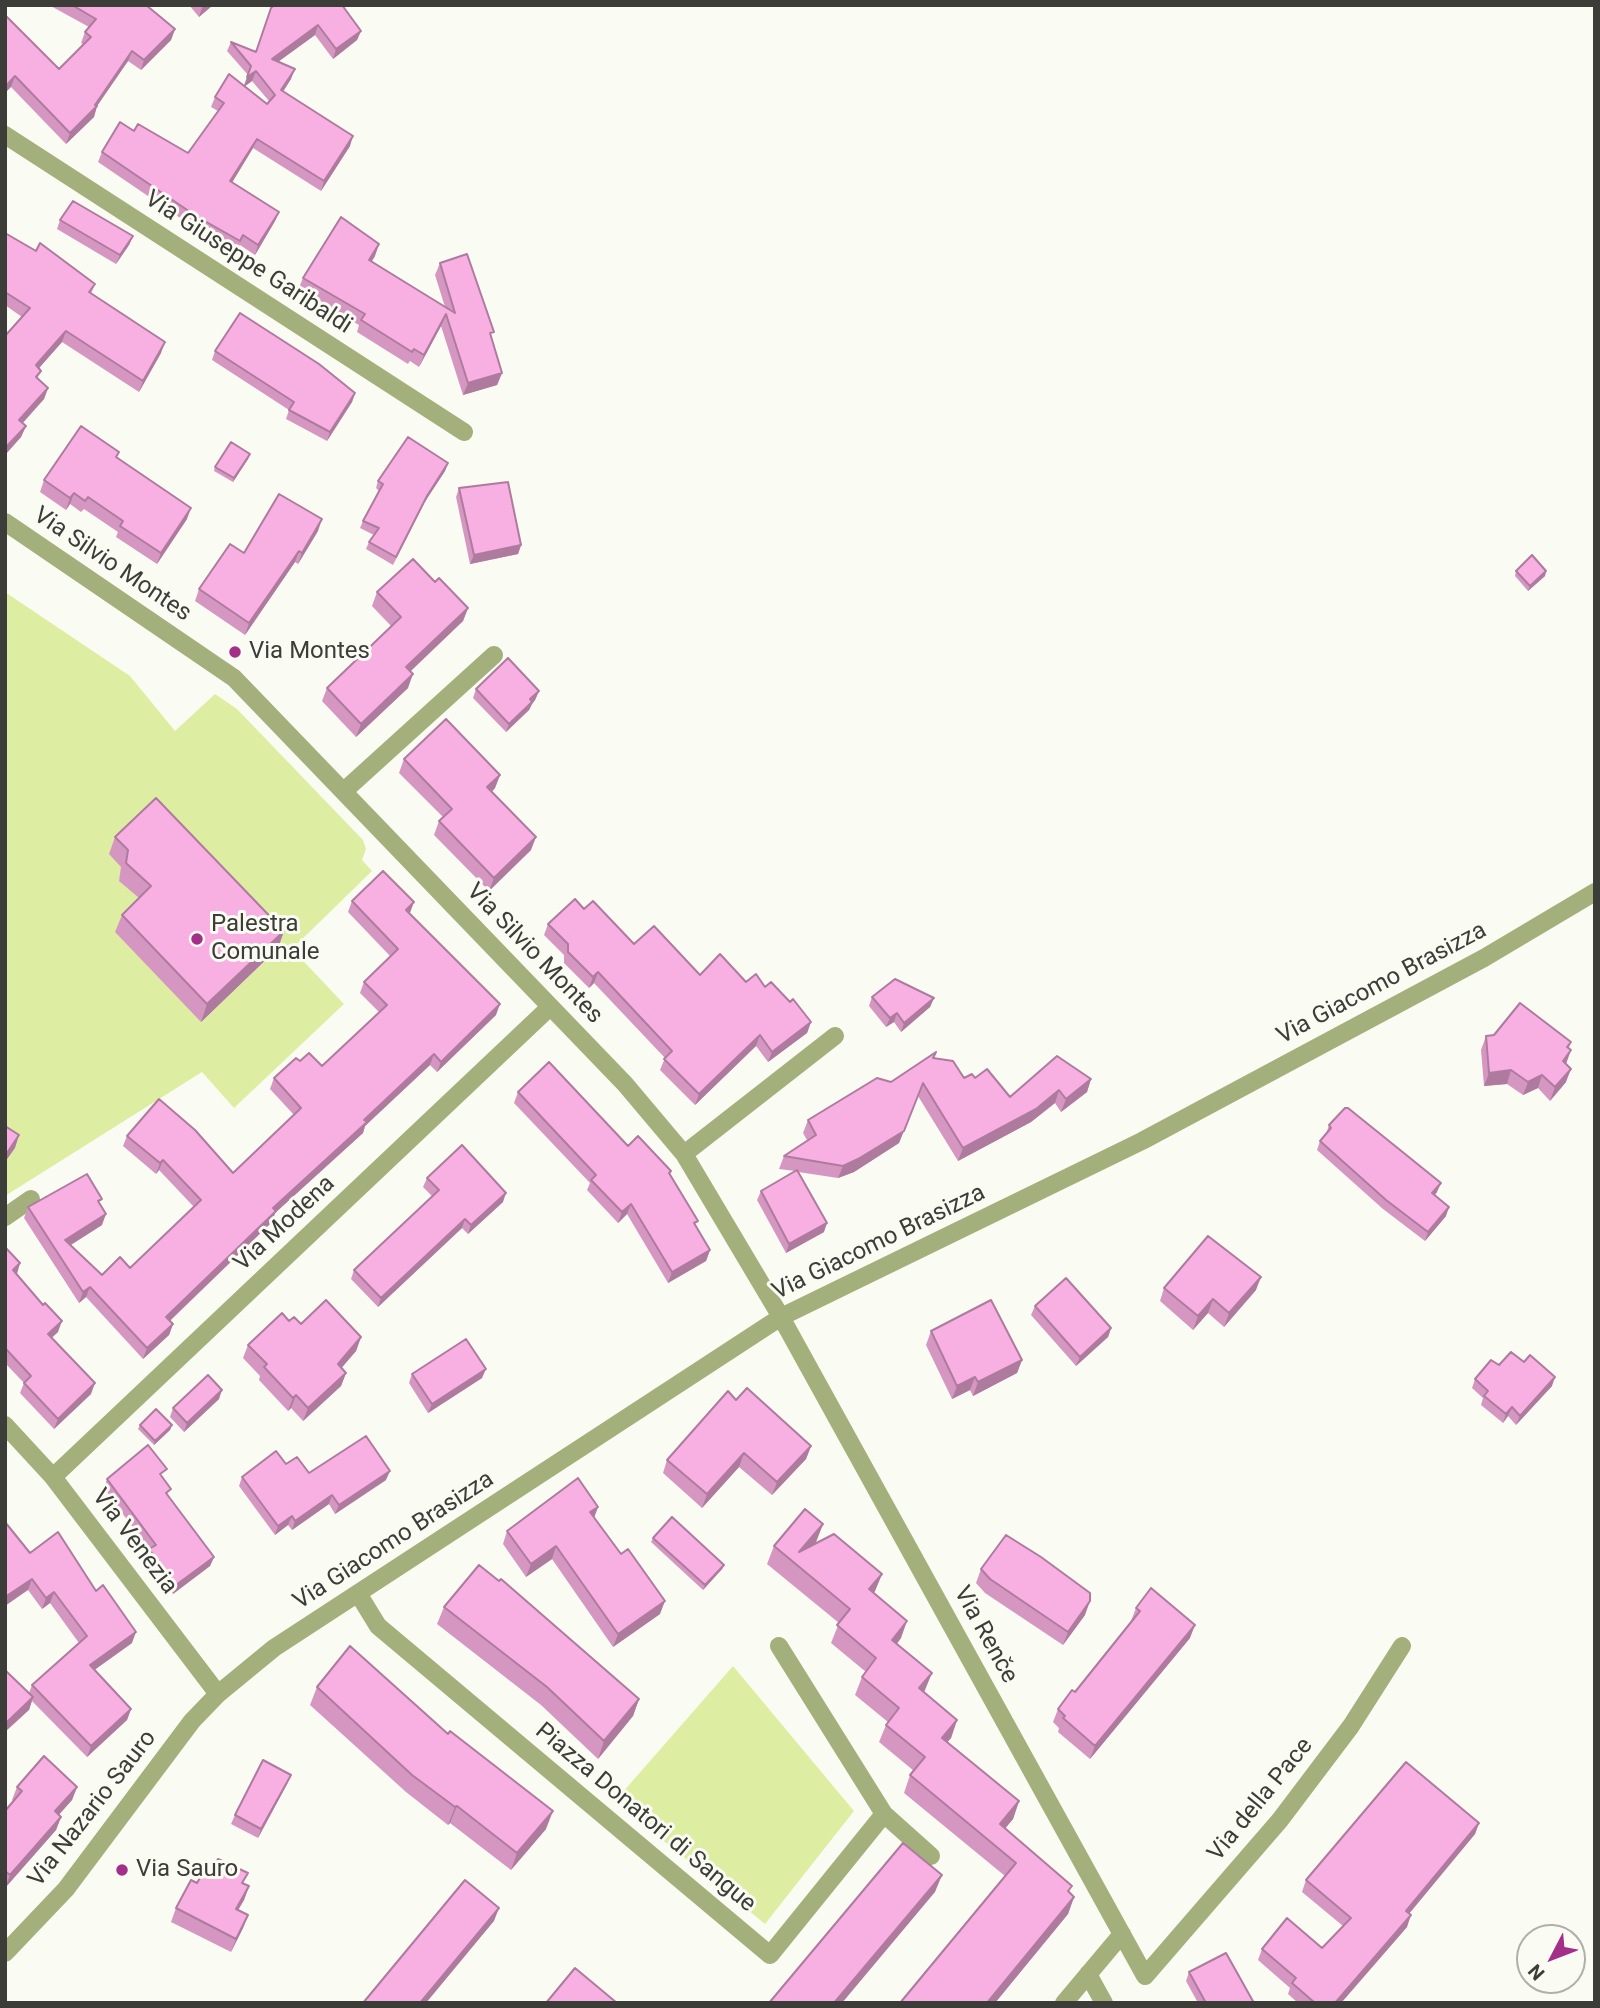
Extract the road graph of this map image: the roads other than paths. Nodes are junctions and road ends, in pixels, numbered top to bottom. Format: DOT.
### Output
graph roads {
  1 [pos="5,135"];
  2 [pos="464,432"];
  3 [pos="5,522"];
  4 [pos="494,655"];
  5 [pos="344,791"];
  6 [pos="1595,892"];
  7 [pos="550,1007"];
  8 [pos="835,1036"];
  9 [pos="684,1154"];
  10 [pos="31,1199"];
  11 [pos="5,1217"];
  12 [pos="781,1317"];
  13 [pos="5,1425"];
  14 [pos="53,1477"];
  15 [pos="359,1595"];
  16 [pos="779,1646"];
  17 [pos="1402,1646"];
  18 [pos="218,1694"];
  19 [pos="884,1814"];
  20 [pos="931,1856"];
  21 [pos="1122,1934"];
  22 [pos="5,1953"];
  23 [pos="1088,1975"];
  24 [pos="1145,1976"];
  25 [pos="1064,2003"];
  26 [pos="1104,2003"];
  1 -- 2 [label="street, Via Giuseppe Garibaldi"];
  3 -- 5 [label="street, Via Silvio Montes"];
  4 -- 5 [label="street"];
  5 -- 7 [label="street, Via Silvio Montes"];
  6 -- 12 [label="street, Via Giacomo Brasizza"];
  7 -- 9 [label="street, Via Silvio Montes"];
  7 -- 14 [label="street, Via Modena"];
  8 -- 9 [label="street"];
  9 -- 12 [label="street, Via Silvio Montes"];
  10 -- 11 [label="street"];
  12 -- 15 [label="street, Via Giacomo Brasizza"];
  12 -- 21 [label="street, Via Renče"];
  13 -- 14 [label="street, Via Venezia"];
  14 -- 18 [label="street, Via Venezia"];
  15 -- 18 [label="street, Via Giacomo Brasizza"];
  15 -- 19 [label="street, Piazza Donatori di Sangue"];
  16 -- 19 [label="street"];
  17 -- 24 [label="street, Via della Pace"];
  18 -- 22 [label="street, Via Nazario Sauro"];
  19 -- 20 [label="street"];
  21 -- 23 [label="street"];
  21 -- 24 [label="street, Via Renče"];
  23 -- 25 [label="street"];
  23 -- 26 [label="street"];
}
